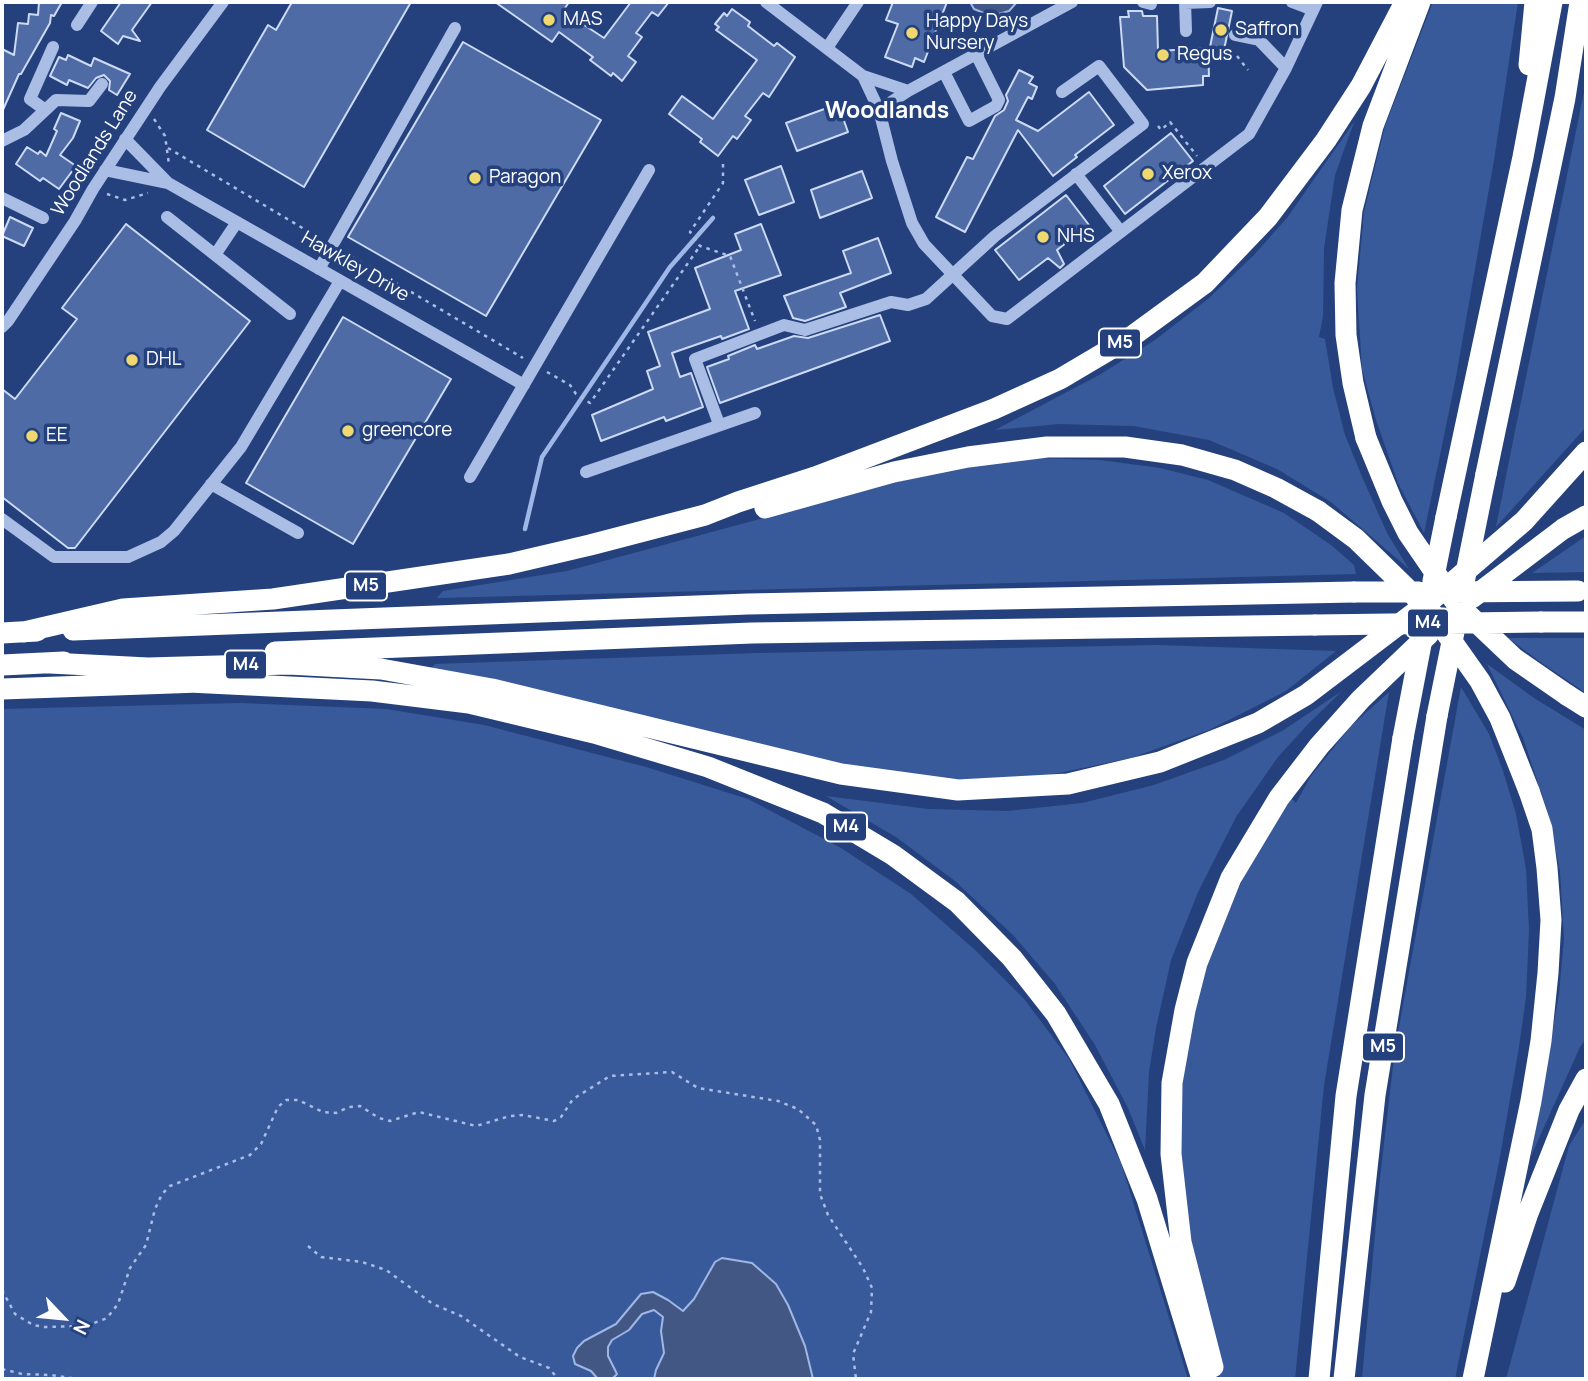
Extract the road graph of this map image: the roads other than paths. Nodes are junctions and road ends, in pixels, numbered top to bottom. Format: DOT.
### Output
graph roads {
  1 [pos="92,2"];
  2 [pos="223,2"];
  3 [pos="766,2"];
  4 [pos="858,2"];
  5 [pos="1072,2"];
  6 [pos="1210,2"];
  7 [pos="1292,2"];
  8 [pos="1405,2"];
  9 [pos="1419,2"];
  10 [pos="1535,2"];
  11 [pos="1552,2"];
  12 [pos="1580,2"];
  13 [pos="1185,3"];
  14 [pos="1315,6"];
  15 [pos="1586,18"];
  16 [pos="77,25"];
  17 [pos="455,28"];
  18 [pos="1186,31"];
  19 [pos="1235,35"];
  20 [pos="53,47"];
  21 [pos="827,48"];
  22 [pos="976,54"];
  23 [pos="1286,68"];
  24 [pos="944,72"];
  25 [pos="863,76"];
  26 [pos="102,84"];
  27 [pos="908,91"];
  28 [pos="1062,92"];
  29 [pos="1565,98"];
  30 [pos="44,109"];
  31 [pos="879,110"];
  32 [pos="125,139"];
  33 [pos="2,141"];
  34 [pos="1524,158"];
  35 [pos="105,170"];
  36 [pos="649,170"];
  37 [pos="1076,174"];
  38 [pos="169,183"];
  39 [pos="2,198"];
  40 [pos="43,218"];
  41 [pos="167,218"];
  42 [pos="237,222"];
  43 [pos="1121,232"];
  44 [pos="215,255"];
  45 [pos="319,269"];
  46 [pos="953,276"];
  47 [pos="340,281"];
  48 [pos="290,314"];
  49 [pos="2,327"];
  50 [pos="524,385"];
  51 [pos="755,413"];
  52 [pos="719,425"];
  53 [pos="1586,452"];
  54 [pos="586,472"];
  55 [pos="470,477"];
  56 [pos="211,484"];
  57 [pos="705,515"];
  58 [pos="1586,516"];
  59 [pos="2,519"];
  60 [pos="298,533"];
  61 [pos="1582,591"];
  62 [pos="1586,622"];
  63 [pos="24,632"];
  64 [pos="2,633"];
  65 [pos="50,663"];
  66 [pos="2,666"];
  67 [pos="440,681"];
  68 [pos="189,682"];
  69 [pos="2,690"];
  70 [pos="1586,707"];
  71 [pos="1586,1079"];
  72 [pos="1202,1379"];
  73 [pos="1216,1379"];
  74 [pos="1319,1379"];
  75 [pos="1344,1379"];
  76 [pos="1475,1379"];
  1 -- 16 [label="street"];
  2 -- 32 [label="street, Woodlands Lane"];
  3 -- 21 [label="street"];
  4 -- 21 [label="street"];
  5 -- 22 [label="street"];
  6 -- 13 [label="street"];
  7 -- 14 [label="street"];
  8 -- 57 [label="highway, M5"];
  9 -- 70 [label="highway, bridge"];
  10 -- 34 [label="highway, M5"];
  11 -- 34 [label="highway, M5"];
  12 -- 29 [label="highway, M5"];
  13 -- 18 [label="street"];
  14 -- 23 [label="street"];
  15 -- 29 [label="highway, M5"];
  17 -- 45 [label="street"];
  19 -- 23 [label="street"];
  20 -- 30 [label="street"];
  21 -- 25 [label="street"];
  22 -- 24 [label="street"];
  22 -- 24 [label="street"];
  23 -- 43 [label="street"];
  24 -- 27 [label="street"];
  25 -- 27 [label="street"];
  25 -- 31 [label="street"];
  26 -- 30 [label="street"];
  27 -- 31 [label="street"];
  28 -- 37 [label="street"];
  29 -- 75 [label="highway, M5, bridge"];
  30 -- 33 [label="street"];
  31 -- 46 [label="street"];
  32 -- 35 [label="street, Woodlands Lane"];
  32 -- 38 [label="street, Hawkley Drive"];
  34 -- 74 [label="highway, M5, bridge"];
  35 -- 38 [label="street, Hawkley Drive"];
  35 -- 49 [label="street, Woodlands Lane"];
  36 -- 50 [label="street"];
  37 -- 43 [label="street"];
  37 -- 46 [label="street"];
  38 -- 42 [label="street, Hawkley Drive"];
  39 -- 40 [label="street"];
  41 -- 44 [label="street"];
  42 -- 44 [label="street"];
  42 -- 45 [label="street, Hawkley Drive"];
  43 -- 46 [label="street"];
  44 -- 48 [label="street"];
  45 -- 47 [label="street, Hawkley Drive"];
  46 -- 52 [label="street"];
  47 -- 50 [label="street, Hawkley Drive"];
  47 -- 56 [label="street"];
  50 -- 55 [label="street"];
  51 -- 52 [label="street"];
  52 -- 54 [label="street"];
  53 -- 67 [label="highway, M4"];
  56 -- 59 [label="street"];
  56 -- 60 [label="street"];
  57 -- 63 [label="highway, M5"];
  57 -- 76 [label="highway, M5, bridge"];
  58 -- 73 [label="highway, M4"];
  61 -- 63 [label="highway, M4, bridge"];
  62 -- 65 [label="highway, M4, bridge"];
  63 -- 64 [label="highway, M4"];
  65 -- 66 [label="highway, M4"];
  65 -- 67 [label="highway, M4"];
  67 -- 68 [label="highway, M4"];
  68 -- 69 [label="highway, M4"];
  68 -- 72 [label="highway, M4"];
  71 -- 76 [label="highway, M5"];
}
